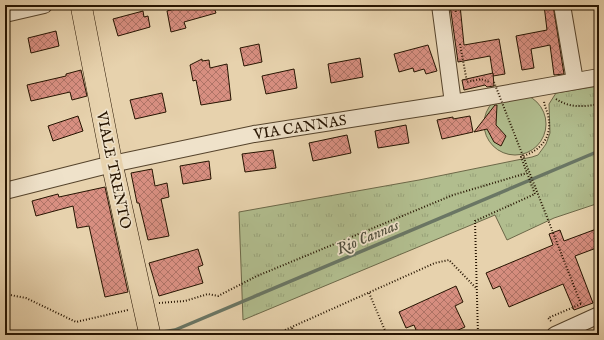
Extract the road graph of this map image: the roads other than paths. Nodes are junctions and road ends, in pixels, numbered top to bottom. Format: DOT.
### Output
graph roads {
  1 [pos="44,5"];
  2 [pos="81,5"];
  3 [pos="440,5"];
  4 [pos="562,5"];
  5 [pos="5,14"];
  6 [pos="599,77"];
  7 [pos="574,81"];
  8 [pos="453,103"];
  9 [pos="112,164"];
  10 [pos="5,192"];
  11 [pos="599,315"];
  12 [pos="146,317"];
  13 [pos="555,335"];
  1 -- 5 [label="street"];
  2 -- 9 [label="main road, VIALE TRENTO"];
  3 -- 8 [label="street"];
  4 -- 7 [label="street"];
  6 -- 7 [label="street, VIA CANNAS"];
  7 -- 8 [label="street, VIA CANNAS"];
  8 -- 9 [label="street, VIA CANNAS"];
  9 -- 10 [label="street, VIA CANNAS"];
  9 -- 12 [label="main road, VIALE TRENTO"];
  11 -- 13 [label="street"];
}
